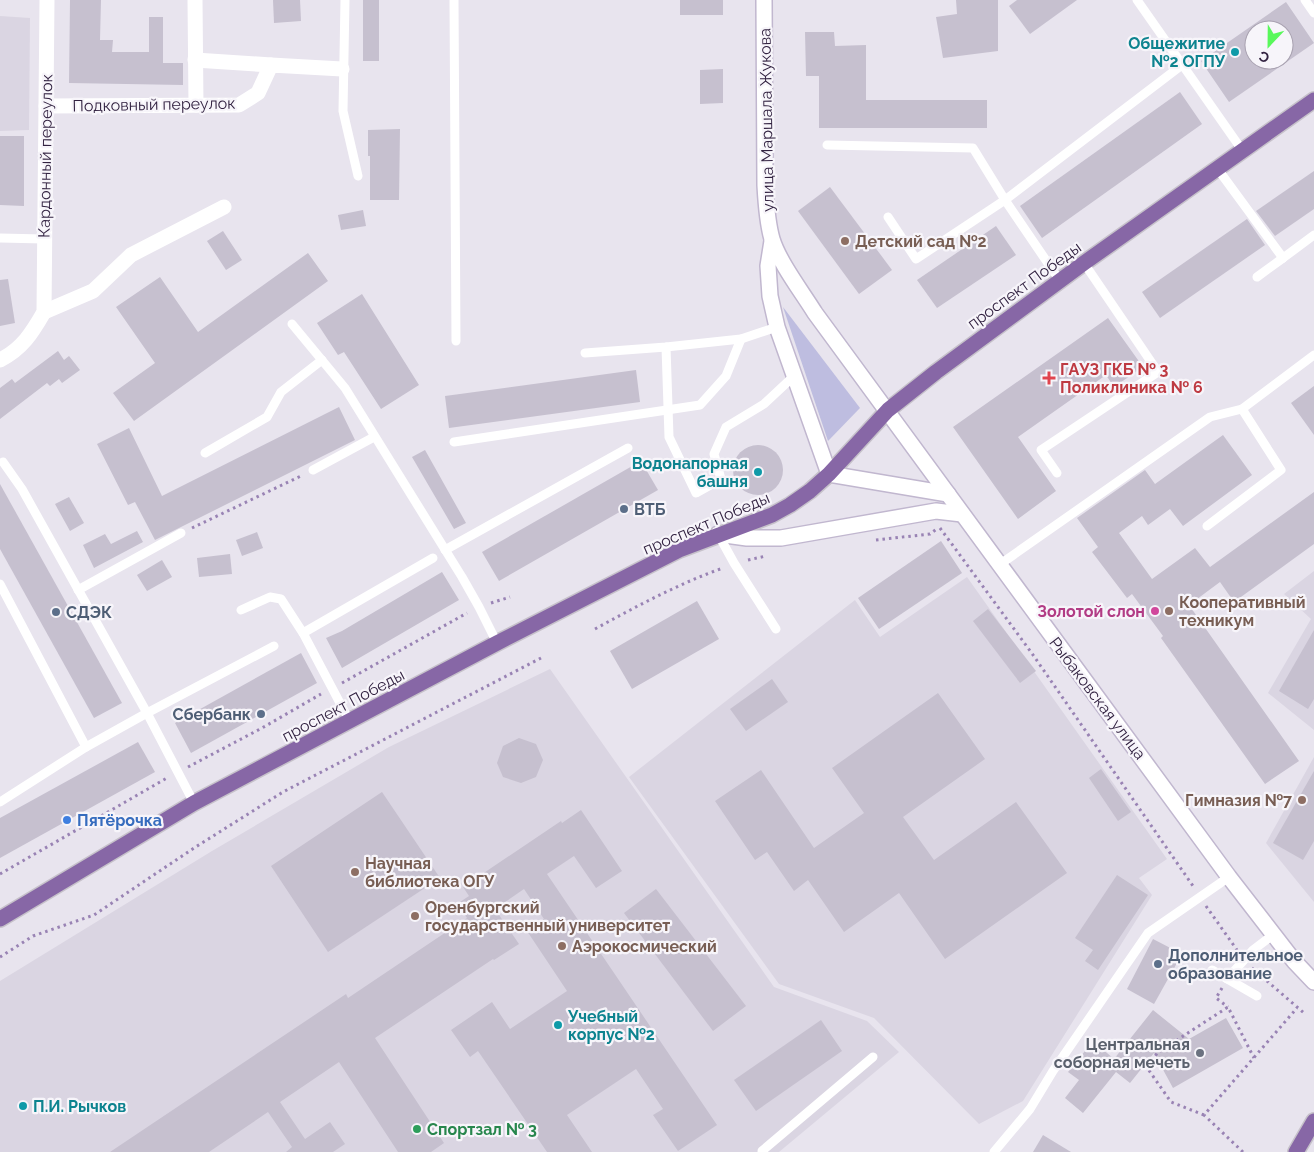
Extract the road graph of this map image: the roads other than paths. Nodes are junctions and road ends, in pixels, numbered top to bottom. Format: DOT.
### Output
graph roads {
  1 [pos="47,0"];
  2 [pos="195,0"];
  3 [pos="345,0"];
  4 [pos="454,0"];
  5 [pos="764,0"];
  6 [pos="1138,0"];
  7 [pos="1305,0"];
  8 [pos="1314,13"];
  9 [pos="196,60"];
  10 [pos="271,65"];
  11 [pos="1182,65"];
  12 [pos="342,69"];
  13 [pos="1314,100"];
  14 [pos="196,105"];
  15 [pos="46,106"];
  16 [pos="828,145"];
  17 [pos="1242,150"];
  18 [pos="1217,168"];
  19 [pos="358,176"];
  20 [pos="1005,200"];
  21 [pos="224,207"];
  22 [pos="888,217"];
  23 [pos="1314,235"];
  24 [pos="0,238"];
  25 [pos="44,238"];
  26 [pos="772,240"];
  27 [pos="1283,258"];
  28 [pos="1084,263"];
  29 [pos="1257,277"];
  30 [pos="1060,280"];
  31 [pos="44,312"];
  32 [pos="292,324"];
  33 [pos="778,327"];
  34 [pos="741,340"];
  35 [pos="456,341"];
  36 [pos="666,348"];
  37 [pos="585,353"];
  38 [pos="1314,355"];
  39 [pos="0,360"];
  40 [pos="322,360"];
  41 [pos="794,376"];
  42 [pos="1242,409"];
  43 [pos="669,410"];
  44 [pos="888,410"];
  45 [pos="374,437"];
  46 [pos="454,442"];
  47 [pos="628,448"];
  48 [pos="205,453"];
  49 [pos="3,462"];
  50 [pos="313,470"];
  51 [pos="1056,473"];
  52 [pos="829,474"];
  53 [pos="948,494"];
  54 [pos="962,514"];
  55 [pos="1207,526"];
  56 [pos="181,533"];
  57 [pos="718,534"];
  58 [pos="445,550"];
  59 [pos="433,558"];
  60 [pos="999,565"];
  61 [pos="0,584"];
  62 [pos="78,590"];
  63 [pos="241,610"];
  64 [pos="776,629"];
  65 [pos="303,633"];
  66 [pos="497,644"];
  67 [pos="274,646"];
  68 [pos="147,713"];
  69 [pos="350,722"];
  70 [pos="86,747"];
  71 [pos="0,802"];
  72 [pos="194,803"];
  73 [pos="1229,877"];
  74 [pos="0,919"];
  75 [pos="1274,934"];
  76 [pos="1212,970"];
  77 [pos="1227,979"];
  78 [pos="1314,982"];
  79 [pos="1257,996"];
  80 [pos="872,1057"];
  81 [pos="1314,1121"];
  82 [pos="763,1152"];
  83 [pos="994,1152"];
  84 [pos="1296,1152"];
  1 -- 15 [label="main road, Кардонный переулок"];
  2 -- 9 [label="main road"];
  3 -- 12 [label="lane"];
  4 -- 35 [label="lane"];
  5 -- 26 [label="main road, улица Маршала Жукова"];
  6 -- 11 [label="lane"];
  7 -- 8 [label="lane"];
  9 -- 10 [label="main road"];
  9 -- 14 [label="main road"];
  10 -- 12 [label="main road"];
  10 -- 14 [label="main road, Подковный переулок"];
  11 -- 17 [label="lane"];
  11 -- 20 [label="lane"];
  12 -- 19 [label="lane"];
  13 -- 17 [label="main road, проспект Победы"];
  14 -- 15 [label="main road, Подковный переулок"];
  15 -- 25 [label="main road, Кардонный переулок"];
  16 -- 20 [label="lane"];
  17 -- 18 [label="main road, проспект Победы"];
  18 -- 27 [label="lane"];
  18 -- 28 [label="main road, проспект Победы"];
  20 -- 22 [label="lane"];
  20 -- 30 [label="lane"];
  21 -- 31 [label="main road"];
  23 -- 27 [label="lane"];
  24 -- 25 [label="lane"];
  25 -- 31 [label="main road, Кардонный переулок"];
  26 -- 33 [label="main road, улица Маршала Жукова"];
  26 -- 44 [label="main road, улица Маршала Жукова"];
  27 -- 29 [label="lane"];
  28 -- 30 [label="main road, проспект Победы"];
  28 -- 51 [label="lane"];
  30 -- 44 [label="main road, проспект Победы"];
  31 -- 39 [label="main road"];
  32 -- 40 [label="lane"];
  33 -- 34 [label="lane"];
  33 -- 41 [label="main road, улица Маршала Жукова"];
  34 -- 36 [label="lane"];
  34 -- 43 [label="lane"];
  36 -- 37 [label="lane"];
  36 -- 43 [label="lane"];
  38 -- 42 [label="lane"];
  40 -- 45 [label="lane"];
  40 -- 48 [label="lane"];
  41 -- 43 [label="lane"];
  41 -- 52 [label="main road, улица Маршала Жукова"];
  42 -- 55 [label="lane"];
  42 -- 60 [label="lane"];
  43 -- 46 [label="lane"];
  44 -- 52 [label="main road, проспект Победы"];
  44 -- 53 [label="main road, Рыбаковская улица"];
  45 -- 50 [label="lane"];
  45 -- 58 [label="lane"];
  47 -- 58 [label="lane"];
  49 -- 62 [label="lane"];
  52 -- 53 [label="main road"];
  52 -- 57 [label="main road, проспект Победы"];
  53 -- 54 [label="main road, Рыбаковская улица"];
  54 -- 57 [label="main road"];
  54 -- 60 [label="main road, Рыбаковская улица"];
  56 -- 62 [label="lane"];
  57 -- 64 [label="lane"];
  57 -- 66 [label="main road, проспект Победы"];
  58 -- 66 [label="lane"];
  59 -- 65 [label="lane"];
  60 -- 73 [label="main road, Рыбаковская улица"];
  61 -- 70 [label="lane"];
  62 -- 68 [label="lane"];
  63 -- 65 [label="lane"];
  65 -- 69 [label="lane"];
  66 -- 69 [label="main road, проспект Победы"];
  67 -- 68 [label="lane"];
  68 -- 70 [label="lane"];
  68 -- 72 [label="lane"];
  69 -- 72 [label="main road, проспект Победы"];
  70 -- 71 [label="lane"];
  72 -- 74 [label="main road, проспект Победы"];
  73 -- 75 [label="main road, Рыбаковская улица"];
  73 -- 83 [label="lane"];
  75 -- 77 [label="lane"];
  75 -- 78 [label="main road, Рыбаковская улица"];
  76 -- 77 [label="lane"];
  77 -- 79 [label="lane"];
  80 -- 82 [label="lane"];
  81 -- 84 [label="main road"];
}
